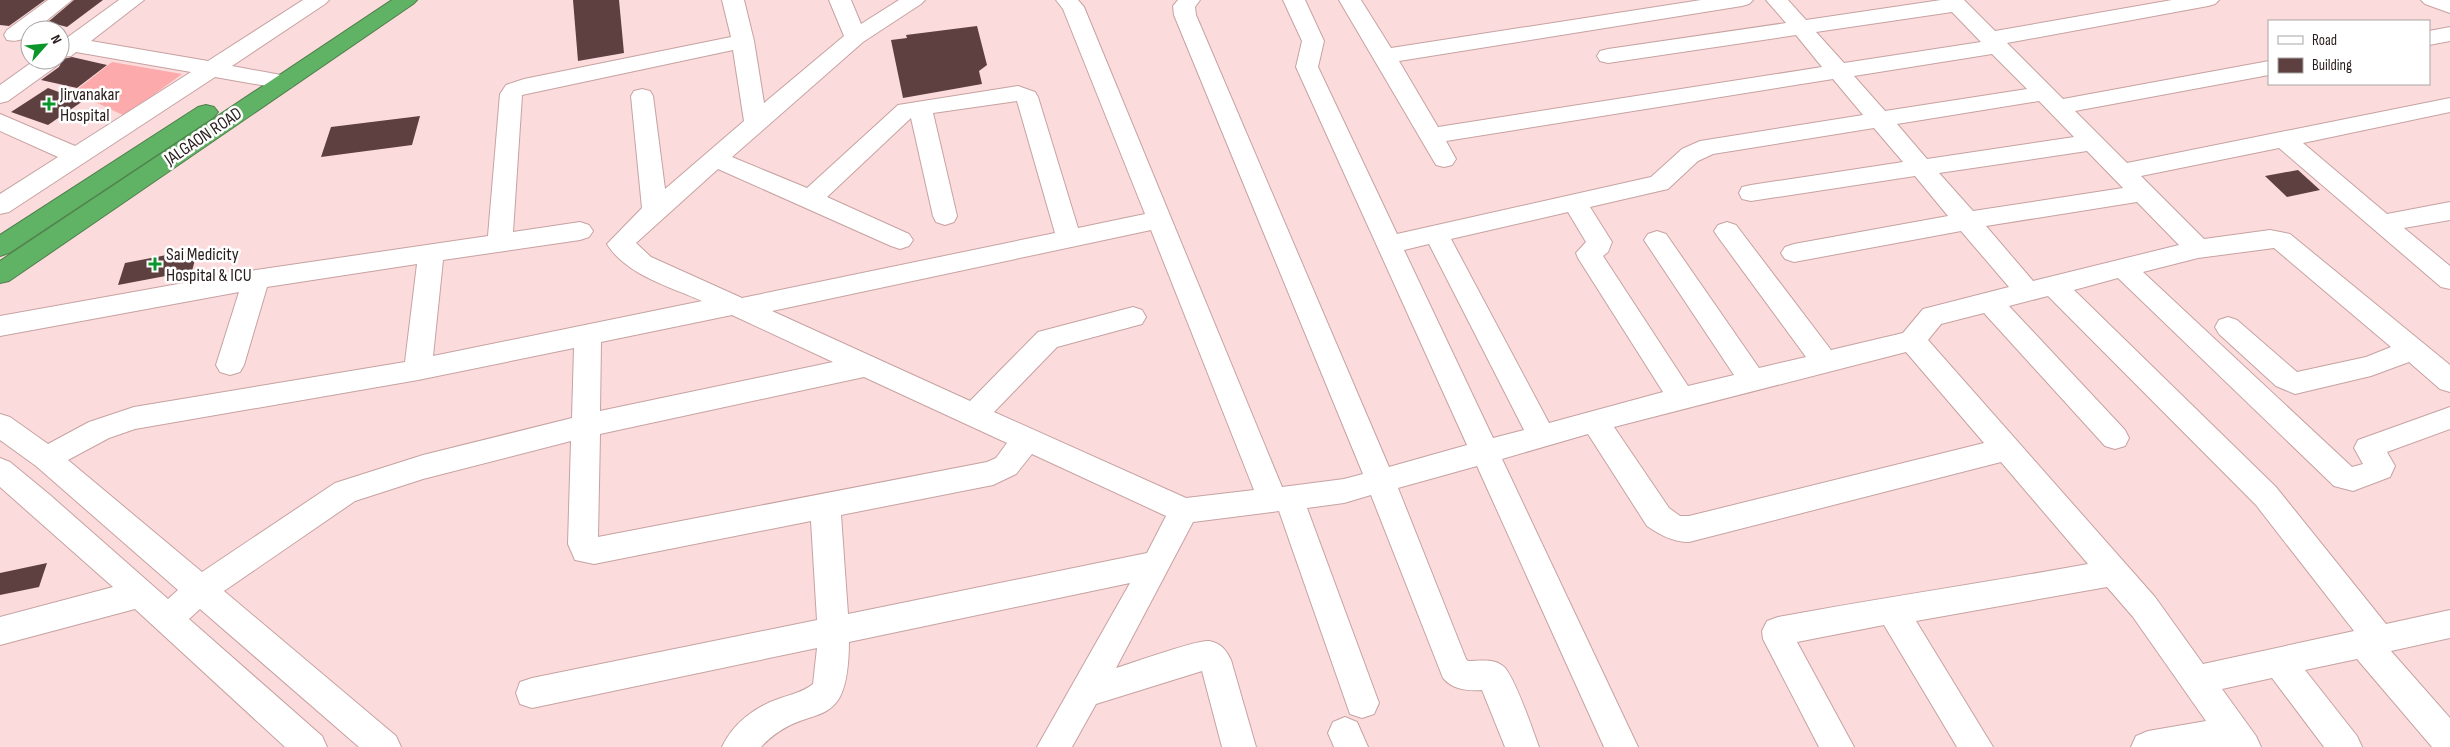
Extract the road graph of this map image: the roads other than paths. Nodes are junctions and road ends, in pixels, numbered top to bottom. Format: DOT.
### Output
graph roads {
  1 [pos="61,0"];
  2 [pos="133,0"];
  3 [pos="318,0"];
  4 [pos="376,0"];
  5 [pos="406,0"];
  6 [pos="733,0"];
  7 [pos="840,0"];
  8 [pos="914,0"];
  9 [pos="1067,0"];
  10 [pos="1189,0"];
  11 [pos="1294,0"];
  12 [pos="1742,0"];
  13 [pos="1777,0"];
  14 [pos="2208,0"];
  15 [pos="2432,0"];
  16 [pos="1355,1"];
  17 [pos="1955,3"];
  18 [pos="2450,7"];
  19 [pos="1800,28"];
  20 [pos="2450,34"];
  21 [pos="15,35"];
  22 [pos="855,37"];
  23 [pos="2430,38"];
  24 [pos="743,41"];
  25 [pos="70,42"];
  26 [pos="1994,42"];
  27 [pos="70,47"];
  28 [pos="1385,56"];
  29 [pos="1608,56"];
  30 [pos="213,68"];
  31 [pos="2268,68"];
  32 [pos="36,70"];
  33 [pos="1837,72"];
  34 [pos="258,77"];
  35 [pos="284,82"];
  36 [pos="0,95"];
  37 [pos="642,96"];
  38 [pos="2051,100"];
  39 [pos="2450,105"];
  40 [pos="920,108"];
  41 [pos="1877,119"];
  42 [pos="0,122"];
  43 [pos="756,124"];
  44 [pos="1431,136"];
  45 [pos="2282,138"];
  46 [pos="2092,142"];
  47 [pos="77,156"];
  48 [pos="715,159"];
  49 [pos="1444,160"];
  50 [pos="1919,168"];
  51 [pos="2122,172"];
  52 [pos="1751,193"];
  53 [pos="2143,193"];
  54 [pos="810,199"];
  55 [pos="1574,202"];
  56 [pos="0,206"];
  57 [pos="656,210"];
  58 [pos="2450,212"];
  59 [pos="945,216"];
  60 [pos="1159,220"];
  61 [pos="1966,221"];
  62 [pos="2383,223"];
  63 [pos="580,231"];
  64 [pos="1727,231"];
  65 [pos="1436,234"];
  66 [pos="1069,238"];
  67 [pos="900,240"];
  68 [pos="1657,240"];
  69 [pos="500,243"];
  70 [pos="1388,245"];
  71 [pos="0,247"];
  72 [pos="2198,249"];
  73 [pos="431,253"];
  74 [pos="1794,253"];
  75 [pos="2123,268"];
  76 [pos="0,274"];
  77 [pos="256,279"];
  78 [pos="2450,280"];
  79 [pos="2041,289"];
  80 [pos="1990,302"];
  81 [pos="736,306"];
  82 [pos="1134,317"];
  83 [pos="0,326"];
  84 [pos="2228,326"];
  85 [pos="588,335"];
  86 [pos="1912,340"];
  87 [pos="2412,349"];
  88 [pos="1825,362"];
  89 [pos="230,365"];
  90 [pos="865,366"];
  91 [pos="418,370"];
  92 [pos="1753,381"];
  93 [pos="2450,381"];
  94 [pos="1682,398"];
  95 [pos="973,415"];
  96 [pos="2450,418"];
  97 [pos="1595,422"];
  98 [pos="0,425"];
  99 [pos="588,425"];
  100 [pos="1542,437"];
  101 [pos="2115,438"];
  102 [pos="1026,440"];
  103 [pos="2007,449"];
  104 [pos="1484,452"];
  105 [pos="46,458"];
  106 [pos="0,470"];
  107 [pos="1380,480"];
  108 [pos="1281,499"];
  109 [pos="825,506"];
  110 [pos="1184,511"];
  111 [pos="1157,564"];
  112 [pos="2114,572"];
  113 [pos="202,590"];
  114 [pos="139,594"];
  115 [pos="1892,610"];
  116 [pos="166,619"];
  117 [pos="2450,624"];
  118 [pos="0,631"];
  119 [pos="833,631"];
  120 [pos="2372,641"];
  121 [pos="2280,662"];
  122 [pos="2196,680"];
  123 [pos="532,693"];
  124 [pos="1084,693"];
  125 [pos="1362,703"];
  126 [pos="2239,740"];
  127 [pos="2450,743"];
  128 [pos="310,747"];
  129 [pos="384,747"];
  130 [pos="739,747"];
  131 [pos="1054,747"];
  132 [pos="1239,747"];
  133 [pos="1522,747"];
  134 [pos="1621,747"];
  135 [pos="1837,747"];
  136 [pos="1976,747"];
  137 [pos="2148,747"];
  138 [pos="2345,747"];
  1 -- 21 [label="street"];
  2 -- 25 [label="street"];
  3 -- 30 [label="street"];
  4 -- 34 [label="highway, JALGAON ROAD"];
  5 -- 35 [label="highway, JALGAON ROAD"];
  6 -- 24 [label="street"];
  7 -- 22 [label="street"];
  8 -- 22 [label="street"];
  9 -- 60 [label="street"];
  10 -- 107 [label="street"];
  11 -- 70 [label="street"];
  12 -- 28 [label="street"];
  13 -- 19 [label="street"];
  14 -- 26 [label="street"];
  15 -- 18 [label="street"];
  16 -- 28 [label="street"];
  17 -- 19 [label="street"];
  17 -- 26 [label="street"];
  19 -- 29 [label="street"];
  19 -- 33 [label="street"];
  20 -- 23 [label="street"];
  22 -- 43 [label="street"];
  24 -- 43 [label="street"];
  24 -- 69 [label="street"];
  26 -- 33 [label="street"];
  26 -- 38 [label="street"];
  27 -- 30 [label="street"];
  28 -- 44 [label="street"];
  30 -- 34 [label="street"];
  30 -- 47 [label="street"];
  31 -- 38 [label="street"];
  32 -- 36 [label="street"];
  33 -- 41 [label="street"];
  33 -- 44 [label="street"];
  34 -- 35 [label="street"];
  34 -- 71 [label="highway, JALGAON ROAD"];
  35 -- 76 [label="highway, JALGAON ROAD"];
  37 -- 57 [label="street"];
  38 -- 41 [label="street"];
  38 -- 46 [label="street"];
  39 -- 45 [label="street"];
  40 -- 54 [label="street"];
  40 -- 59 [label="street"];
  40 -- 66 [label="street"];
  41 -- 50 [label="street"];
  41 -- 55 [label="street"];
  42 -- 47 [label="street"];
  43 -- 48 [label="street"];
  44 -- 49 [label="street"];
  45 -- 51 [label="street"];
  45 -- 62 [label="street"];
  46 -- 50 [label="street"];
  46 -- 51 [label="street"];
  47 -- 56 [label="street"];
  48 -- 54 [label="street"];
  48 -- 57 [label="street"];
  50 -- 52 [label="street"];
  50 -- 61 [label="street"];
  51 -- 53 [label="street"];
  53 -- 61 [label="street"];
  53 -- 72 [label="street"];
  54 -- 67 [label="street"];
  55 -- 65 [label="street"];
  55 -- 94 [label="street"];
  57 -- 81 [label="street"];
  58 -- 62 [label="street"];
  60 -- 66 [label="street"];
  60 -- 108 [label="street"];
  61 -- 74 [label="street"];
  61 -- 79 [label="street"];
  62 -- 78 [label="street"];
  63 -- 69 [label="street"];
  64 -- 88 [label="street"];
  65 -- 70 [label="street"];
  65 -- 100 [label="street"];
  66 -- 81 [label="street"];
  68 -- 92 [label="street"];
  69 -- 73 [label="street"];
  70 -- 104 [label="street"];
  72 -- 75 [label="street"];
  72 -- 87 [label="street"];
  73 -- 77 [label="street"];
  73 -- 91 [label="street"];
  75 -- 79 [label="street"];
  75 -- 96 [label="street"];
  77 -- 83 [label="street"];
  77 -- 89 [label="street"];
  79 -- 80 [label="street"];
  79 -- 120 [label="street"];
  80 -- 86 [label="street"];
  80 -- 101 [label="street"];
  81 -- 85 [label="street"];
  81 -- 90 [label="street"];
  82 -- 95 [label="street"];
  84 -- 87 [label="street"];
  85 -- 91 [label="street"];
  85 -- 99 [label="street"];
  86 -- 88 [label="street"];
  86 -- 103 [label="street"];
  87 -- 93 [label="street"];
  88 -- 92 [label="street"];
  90 -- 95 [label="street"];
  90 -- 99 [label="street"];
  91 -- 105 [label="street"];
  92 -- 94 [label="street"];
  94 -- 97 [label="street"];
  95 -- 102 [label="street"];
  97 -- 100 [label="street"];
  97 -- 103 [label="street"];
  98 -- 105 [label="street"];
  99 -- 109 [label="street"];
  99 -- 113 [label="street"];
  100 -- 104 [label="street"];
  102 -- 109 [label="street"];
  102 -- 110 [label="street"];
  103 -- 112 [label="street"];
  104 -- 107 [label="street"];
  104 -- 134 [label="street"];
  105 -- 113 [label="street"];
  106 -- 114 [label="street"];
  107 -- 108 [label="street"];
  107 -- 133 [label="street"];
  108 -- 110 [label="street"];
  108 -- 125 [label="street"];
  109 -- 119 [label="street"];
  110 -- 111 [label="street"];
  111 -- 119 [label="street"];
  111 -- 124 [label="street"];
  112 -- 115 [label="street"];
  112 -- 122 [label="street"];
  113 -- 116 [label="street"];
  113 -- 129 [label="street"];
  114 -- 116 [label="street"];
  114 -- 118 [label="street"];
  115 -- 135 [label="street"];
  115 -- 136 [label="street"];
  116 -- 128 [label="street"];
  117 -- 120 [label="street"];
  119 -- 123 [label="street"];
  119 -- 130 [label="street"];
  120 -- 121 [label="street"];
  120 -- 127 [label="street"];
  121 -- 122 [label="street"];
  121 -- 138 [label="street"];
  122 -- 126 [label="street"];
  124 -- 131 [label="street"];
  124 -- 132 [label="street"];
  126 -- 137 [label="street"];
}
